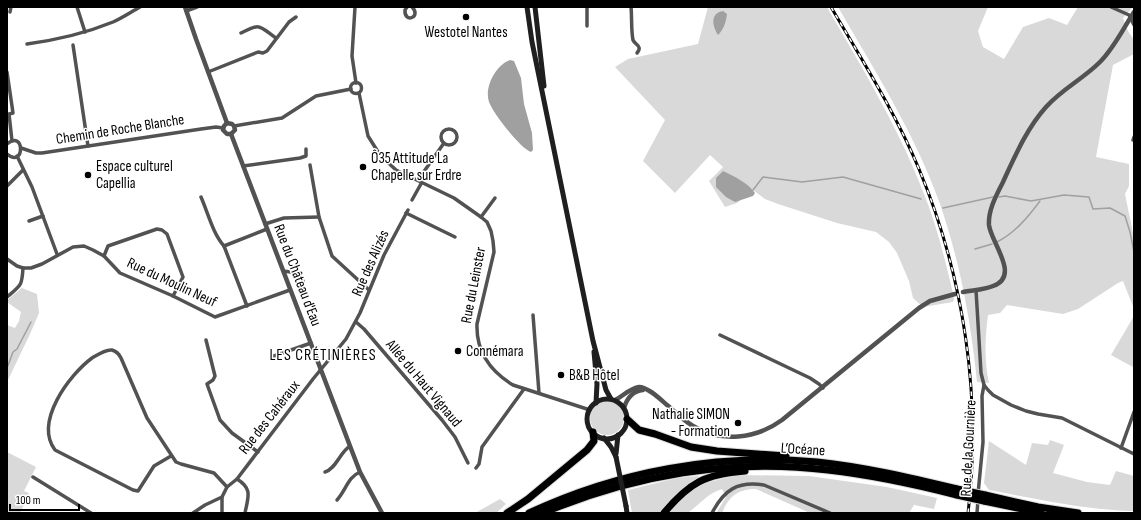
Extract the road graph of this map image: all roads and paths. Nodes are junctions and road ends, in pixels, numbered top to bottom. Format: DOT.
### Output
graph roads {
  1 [pos="12,7"];
  2 [pos="77,7"];
  3 [pos="140,7"];
  4 [pos="197,7"];
  5 [pos="355,7"];
  6 [pos="407,7"];
  7 [pos="413,7"];
  8 [pos="527,7"];
  9 [pos="535,7"];
  10 [pos="587,7"];
  11 [pos="631,7"];
  12 [pos="1111,7"];
  13 [pos="186,9"];
  14 [pos="10,12"];
  15 [pos="1134,12"];
  16 [pos="296,17"];
  17 [pos="1131,18"];
  18 [pos="1134,25"];
  19 [pos="588,26"];
  20 [pos="85,32"];
  21 [pos="241,34"];
  22 [pos="276,38"];
  23 [pos="27,44"];
  24 [pos="73,45"];
  25 [pos="637,53"];
  26 [pos="7,72"];
  27 [pos="208,72"];
  28 [pos="356,83"];
  29 [pos="351,89"];
  30 [pos="360,93"];
  31 [pos="546,109"];
  32 [pos="8,118"];
  33 [pos="227,123"];
  34 [pos="234,126"];
  35 [pos="223,128"];
  36 [pos="231,134"];
  37 [pos="12,141"];
  38 [pos="444,142"];
  39 [pos="7,144"];
  40 [pos="88,146"];
  41 [pos="22,148"];
  42 [pos="306,149"];
  43 [pos="7,154"];
  44 [pos="17,156"];
  45 [pos="310,165"];
  46 [pos="243,166"];
  47 [pos="23,170"];
  48 [pos="420,181"];
  49 [pos="7,186"];
  50 [pos="201,197"];
  51 [pos="495,198"];
  52 [pos="412,200"];
  53 [pos="43,216"];
  54 [pos="319,217"];
  55 [pos="481,217"];
  56 [pos="29,221"];
  57 [pos="266,227"];
  58 [pos="455,237"];
  59 [pos="224,246"];
  60 [pos="57,254"];
  61 [pos="104,256"];
  62 [pos="7,259"];
  63 [pos="23,268"];
  64 [pos="283,271"];
  65 [pos="303,281"];
  66 [pos="290,290"];
  67 [pos="369,290"];
  68 [pos="976,290"];
  69 [pos="963,292"];
  70 [pos="955,294"];
  71 [pos="173,296"];
  72 [pos="7,297"];
  73 [pos="247,306"];
  74 [pos="533,315"];
  75 [pos="356,322"];
  76 [pos="720,335"];
  77 [pos="206,340"];
  78 [pos="593,341"];
  79 [pos="311,343"];
  80 [pos="271,357"];
  81 [pos="321,370"];
  82 [pos="984,385"];
  83 [pos="823,388"];
  84 [pos="524,389"];
  85 [pos="648,391"];
  86 [pos="539,393"];
  87 [pos="613,400"];
  88 [pos="596,403"];
  89 [pos="624,408"];
  90 [pos="590,410"];
  91 [pos="1134,412"];
  92 [pos="627,419"];
  93 [pos="593,432"];
  94 [pos="618,435"];
  95 [pos="604,438"];
  96 [pos="350,446"];
  97 [pos="1121,448"];
  98 [pos="258,452"];
  99 [pos="1134,454"];
  100 [pos="171,456"];
  101 [pos="616,457"];
  102 [pos="468,462"];
  103 [pos="819,463"];
  104 [pos="778,466"];
  105 [pos="476,468"];
  106 [pos="325,472"];
  107 [pos="360,472"];
  108 [pos="33,477"];
  109 [pos="237,479"];
  110 [pos="227,487"];
  111 [pos="957,492"];
  112 [pos="222,497"];
  113 [pos="984,498"];
  114 [pos="338,500"];
  115 [pos="92,513"];
  116 [pos="193,513"];
  117 [pos="222,513"];
  118 [pos="245,513"];
  119 [pos="382,513"];
  120 [pos="507,513"];
  121 [pos="529,513"];
  122 [pos="543,513"];
  123 [pos="627,513"];
  124 [pos="664,513"];
  125 [pos="712,513"];
  126 [pos="830,513"];
  127 [pos="977,513"];
  128 [pos="1041,513"];
  129 [pos="1078,513"];
  1 -- 14 [label="street"];
  2 -- 20 [label="street"];
  3 -- 20 [label="street"];
  4 -- 13 [label="street"];
  5 -- 28 [label="street"];
  6 -- 7 [label="street"];
  8 -- 31 [label="main road"];
  9 -- 31 [label="main road"];
  10 -- 19 [label="street"];
  11 -- 25 [label="street"];
  12 -- 17 [label="street"];
  13 -- 27 [label="street"];
  15 -- 17 [label="street"];
  16 -- 22 [label="street"];
  17 -- 18 [label="street"];
  17 -- 68 [label="street"];
  20 -- 23 [label="street"];
  21 -- 22 [label="street"];
  22 -- 27 [label="street"];
  24 -- 40 [label="street"];
  26 -- 32 [label="street"];
  27 -- 33 [label="street"];
  28 -- 29 [label="street"];
  28 -- 30 [label="street"];
  29 -- 30 [label="street"];
  29 -- 34 [label="street"];
  30 -- 48 [label="street, Rue du Leinster"];
  31 -- 78 [label="main road"];
  32 -- 37 [label="street"];
  33 -- 34 [label="street"];
  33 -- 35 [label="street"];
  34 -- 36 [label="street"];
  35 -- 36 [label="street"];
  35 -- 40 [label="street, Chemin de Roche Blanche"];
  36 -- 46 [label="street, Rue du Château d'Eau"];
  37 -- 39 [label="street"];
  37 -- 41 [label="street"];
  38 -- 38 [label="street"];
  38 -- 48 [label="street"];
  40 -- 41 [label="street, Chemin de Roche Blanche"];
  41 -- 44 [label="street"];
  42 -- 46 [label="street"];
  43 -- 44 [label="street"];
  44 -- 47 [label="street"];
  45 -- 54 [label="street"];
  46 -- 57 [label="street, Rue du Château d'Eau"];
  47 -- 49 [label="street"];
  47 -- 53 [label="street"];
  48 -- 52 [label="street"];
  48 -- 55 [label="street, Rue du Leinster"];
  50 -- 59 [label="street"];
  51 -- 55 [label="street"];
  53 -- 56 [label="street"];
  53 -- 60 [label="street"];
  54 -- 57 [label="street"];
  54 -- 67 [label="street"];
  55 -- 84 [label="street, Rue du Leinster"];
  57 -- 59 [label="street"];
  57 -- 64 [label="street, Rue du Château d'Eau"];
  58 -- 67 [label="street, Rue des Alizés"];
  59 -- 73 [label="street"];
  60 -- 61 [label="street, Rue du Moulin Neuf"];
  60 -- 63 [label="street, Rue du Moulin Neuf"];
  61 -- 71 [label="street, Rue du Moulin Neuf"];
  61 -- 71 [label="street"];
  62 -- 63 [label="street"];
  63 -- 72 [label="street"];
  64 -- 65 [label="street"];
  64 -- 66 [label="street, Rue du Château d'Eau"];
  66 -- 73 [label="street, Rue du Moulin Neuf"];
  66 -- 79 [label="street, Rue du Château d'Eau"];
  67 -- 75 [label="street, Rue des Alizés"];
  68 -- 69 [label="street"];
  68 -- 82 [label="street, Rue de la Gournière"];
  70 -- 83 [label="street"];
  71 -- 73 [label="street, Rue du Moulin Neuf"];
  74 -- 86 [label="street"];
  75 -- 81 [label="street, Rue des Alizés"];
  75 -- 102 [label="street, Allée du Haut Vignaud"];
  76 -- 83 [label="street"];
  77 -- 98 [label="street"];
  78 -- 87 [label="main road"];
  78 -- 88 [label="main road"];
  79 -- 80 [label="street"];
  79 -- 81 [label="street, Rue du Château d'Eau"];
  81 -- 96 [label="street, Rue du Château d'Eau"];
  81 -- 98 [label="street, Rue des Cahéraux"];
  82 -- 97 [label="street"];
  82 -- 127 [label="street, Rue de la Gournière"];
  83 -- 85 [label="street"];
  84 -- 86 [label="street, Rue du Leinster"];
  84 -- 105 [label="street"];
  85 -- 87 [label="street"];
  85 -- 89 [label="street"];
  86 -- 90 [label="street, Rue du Leinster"];
  87 -- 88 [label="main road"];
  87 -- 89 [label="main road"];
  88 -- 90 [label="main road"];
  89 -- 92 [label="main road"];
  90 -- 93 [label="main road"];
  91 -- 97 [label="street"];
  92 -- 94 [label="main road"];
  92 -- 103 [label="highway"];
  93 -- 95 [label="main road"];
  93 -- 120 [label="highway"];
  94 -- 95 [label="main road"];
  94 -- 101 [label="main road"];
  95 -- 101 [label="main road"];
  96 -- 106 [label="street"];
  96 -- 107 [label="street, Rue du Château d'Eau"];
  97 -- 99 [label="street"];
  98 -- 109 [label="street, Rue des Cahéraux"];
  100 -- 100 [label="street"];
  100 -- 110 [label="street"];
  101 -- 123 [label="main road, bridge"];
  103 -- 111 [label="highway, L’Océane"];
  103 -- 121 [label="highway, L’Océane"];
  104 -- 111 [label="highway, L’Océane"];
  104 -- 122 [label="highway, L’Océane"];
  104 -- 124 [label="highway"];
  107 -- 114 [label="street"];
  107 -- 119 [label="street, Rue du Château d'Eau"];
  108 -- 115 [label="street"];
  109 -- 110 [label="street, Rue des Cahéraux"];
  109 -- 118 [label="street"];
  110 -- 112 [label="street, Rue des Cahéraux"];
  111 -- 113 [label="highway, L’Océane, bridge"];
  112 -- 116 [label="street"];
  112 -- 117 [label="street"];
  113 -- 128 [label="highway, L’Océane"];
  113 -- 129 [label="highway, L’Océane"];
  125 -- 126 [label="street"];
}
